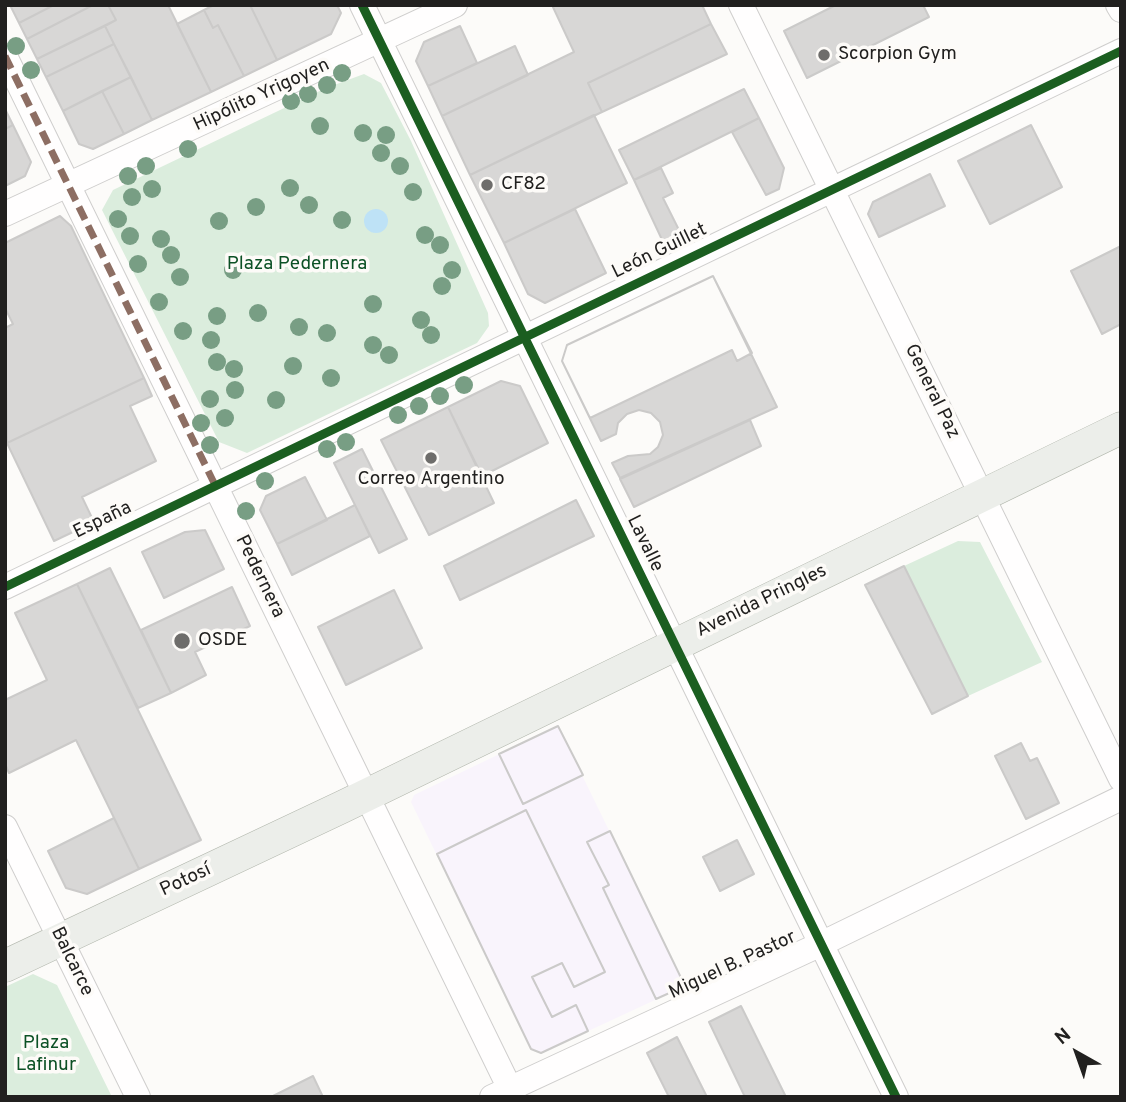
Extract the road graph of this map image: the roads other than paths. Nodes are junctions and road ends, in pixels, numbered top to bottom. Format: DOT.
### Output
graph roads {
  1 [pos="362,5"];
  2 [pos="455,5"];
  3 [pos="741,5"];
  4 [pos="380,41"];
  5 [pos="1121,51"];
  6 [pos="5,55"];
  7 [pos="68,185"];
  8 [pos="831,189"];
  9 [pos="5,214"];
  10 [pos="524,337"];
  11 [pos="1121,428"];
  12 [pos="216,487"];
  13 [pos="982,495"];
  14 [pos="5,587"];
  15 [pos="675,645"];
  16 [pos="1121,779"];
  17 [pos="366,795"];
  18 [pos="1121,798"];
  19 [pos="5,827"];
  20 [pos="61,940"];
  21 [pos="821,944"];
  22 [pos="5,966"];
  23 [pos="505,1094"];
  24 [pos="138,1097"];
  25 [pos="896,1097"];
  1 -- 4 [label="street, Lavalle"];
  2 -- 4 [label="street, Hipólito Yrigoyen"];
  3 -- 8 [label="street, General Paz"];
  4 -- 7 [label="street, Hipólito Yrigoyen"];
  4 -- 10 [label="street, Lavalle"];
  5 -- 8 [label="street, León Guillet"];
  6 -- 7 [label="street, Pedernera"];
  7 -- 9 [label="street, Hipólito Yrigoyen"];
  7 -- 12 [label="street, Pedernera"];
  8 -- 10 [label="street, León Guillet"];
  8 -- 13 [label="street, General Paz"];
  10 -- 12 [label="street, León Guillet"];
  10 -- 15 [label="street, Lavalle"];
  11 -- 13 [label="main road, Avenida Pringles"];
  12 -- 14 [label="street, España"];
  12 -- 17 [label="street, Pedernera"];
  13 -- 15 [label="main road, Avenida Pringles"];
  13 -- 16 [label="street, General Paz"];
  15 -- 17 [label="main road, Avenida Pringles"];
  15 -- 21 [label="street, Lavalle"];
  17 -- 20 [label="main road, Potosí"];
  17 -- 23 [label="street, Pedernera"];
  18 -- 21 [label="street, Miguel B. Pastor"];
  19 -- 20 [label="street, Balcarce"];
  20 -- 22 [label="main road, Potosí"];
  20 -- 24 [label="street, Balcarce"];
  21 -- 23 [label="street, Miguel B. Pastor"];
  21 -- 25 [label="street, Lavalle"];
}
